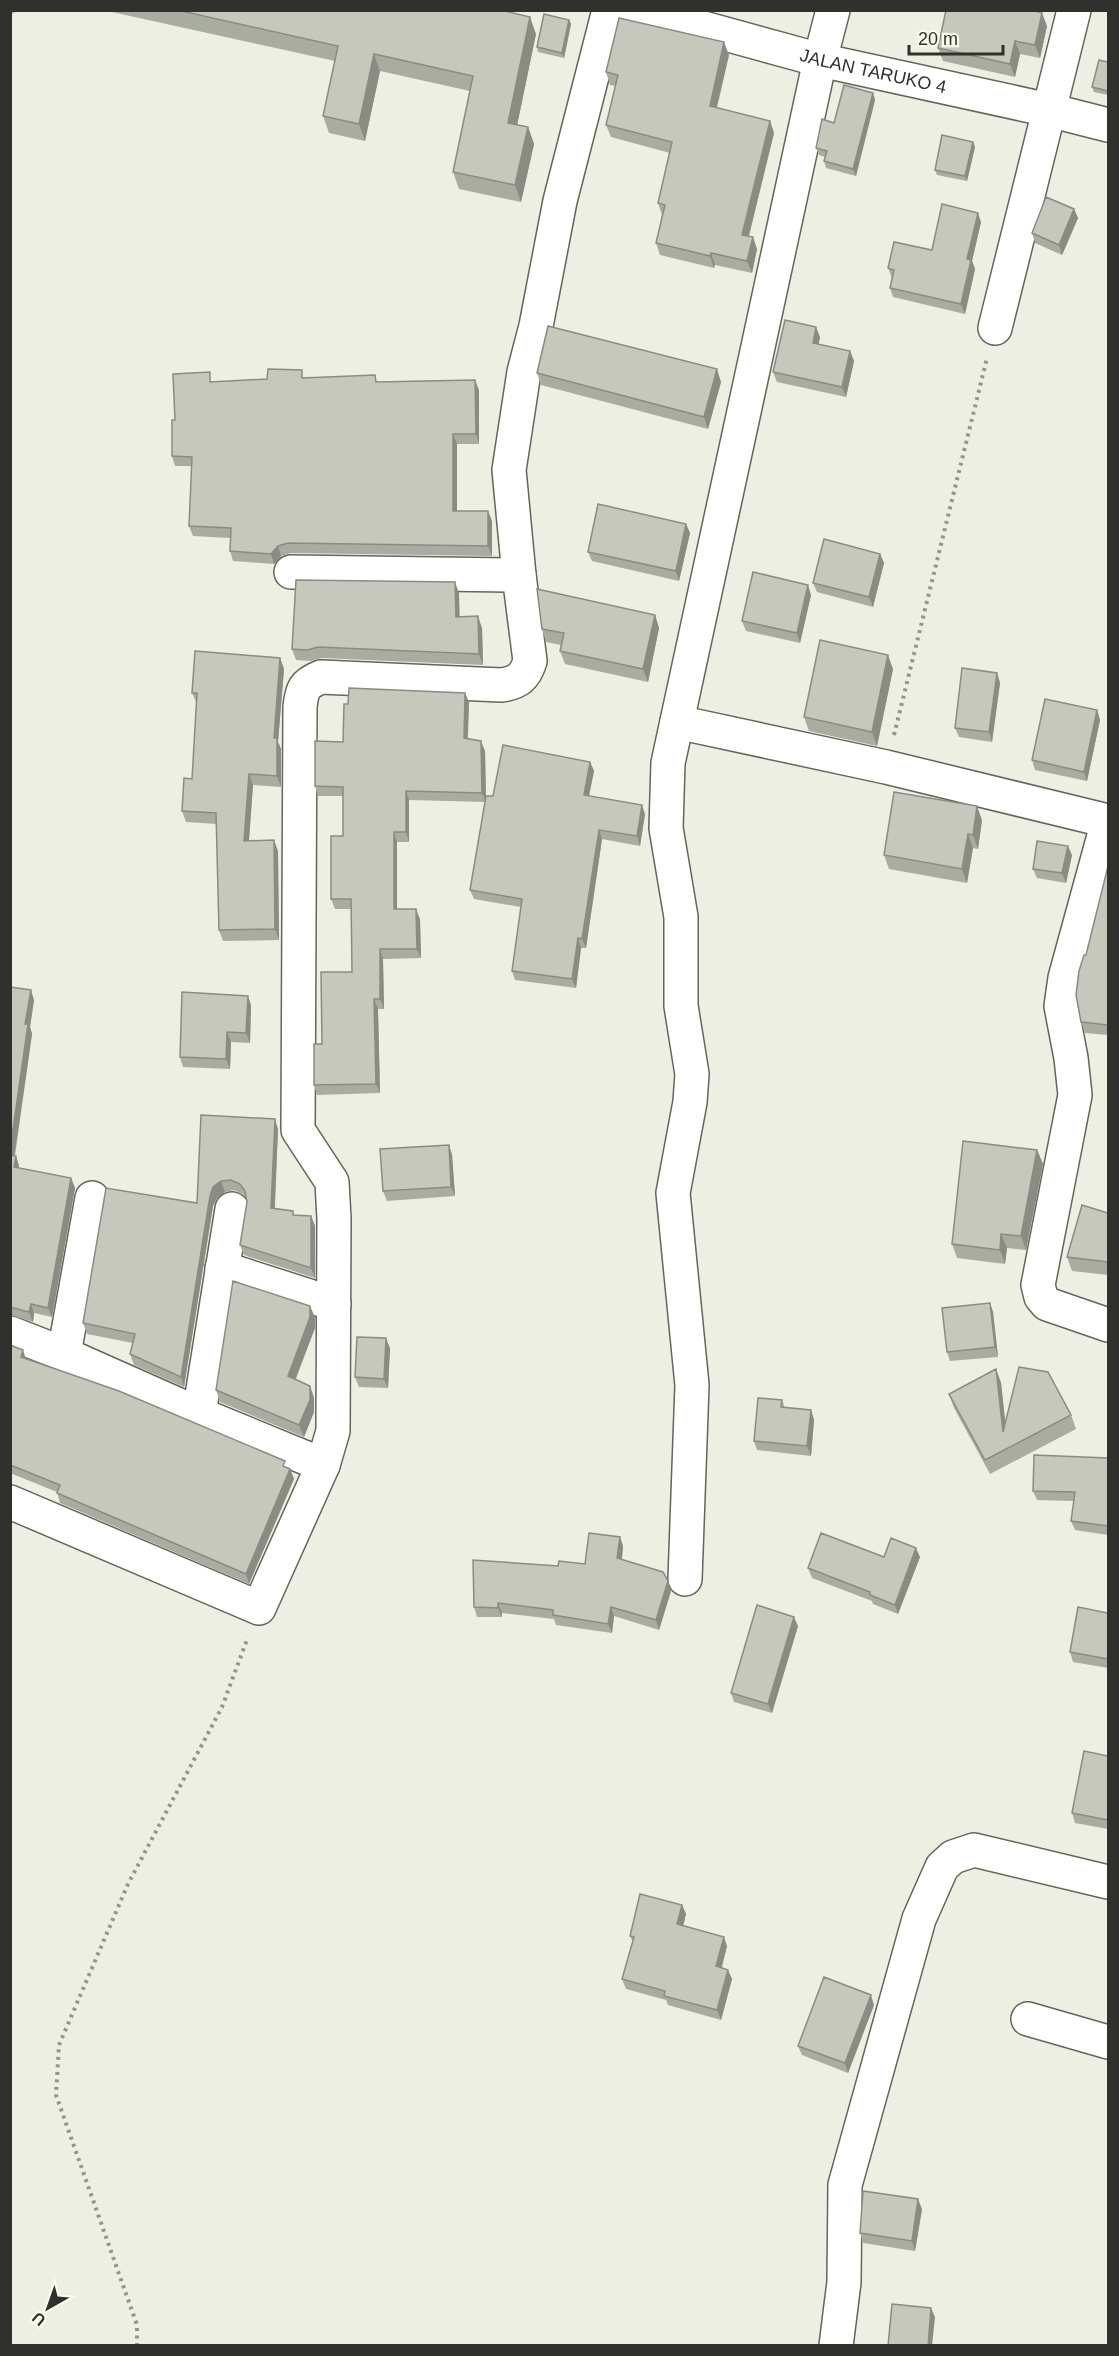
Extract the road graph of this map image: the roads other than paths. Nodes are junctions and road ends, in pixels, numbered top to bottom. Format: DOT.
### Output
graph roads {
  1 [pos="609,10"];
  2 [pos="638,10"];
  3 [pos="832,10"];
  4 [pos="1074,10"];
  5 [pos="820,60"];
  6 [pos="1049,110"];
  7 [pos="1108,125"];
  8 [pos="995,328"];
  9 [pos="291,572"];
  10 [pos="519,575"];
  11 [pos="677,722"];
  12 [pos="1108,821"];
  13 [pos="92,1198"];
  14 [pos="232,1209"];
  15 [pos="222,1268"];
  16 [pos="334,1304"];
  17 [pos="1108,1325"];
  18 [pos="10,1334"];
  19 [pos="64,1354"];
  20 [pos="199,1414"];
  21 [pos="323,1465"];
  22 [pos="10,1502"];
  23 [pos="685,1579"];
  24 [pos="1108,1882"];
  25 [pos="1028,2019"];
  26 [pos="1108,2042"];
  27 [pos="836,2346"];
  1 -- 10 [label="street"];
  2 -- 5 [label="street, JALAN TARUKO 4"];
  3 -- 5 [label="street"];
  4 -- 6 [label="street"];
  5 -- 6 [label="street, JALAN TARUKO 4"];
  5 -- 11 [label="street"];
  6 -- 7 [label="street, JALAN TARUKO 4"];
  6 -- 8 [label="street"];
  9 -- 10 [label="street"];
  10 -- 16 [label="street"];
  11 -- 12 [label="street"];
  11 -- 23 [label="street"];
  12 -- 17 [label="street"];
  13 -- 19 [label="street"];
  14 -- 15 [label="street"];
  15 -- 16 [label="street"];
  15 -- 20 [label="street"];
  16 -- 21 [label="street"];
  18 -- 19 [label="street"];
  19 -- 20 [label="street"];
  20 -- 21 [label="street"];
  21 -- 22 [label="street"];
  24 -- 27 [label="street"];
  25 -- 26 [label="street"];
}
